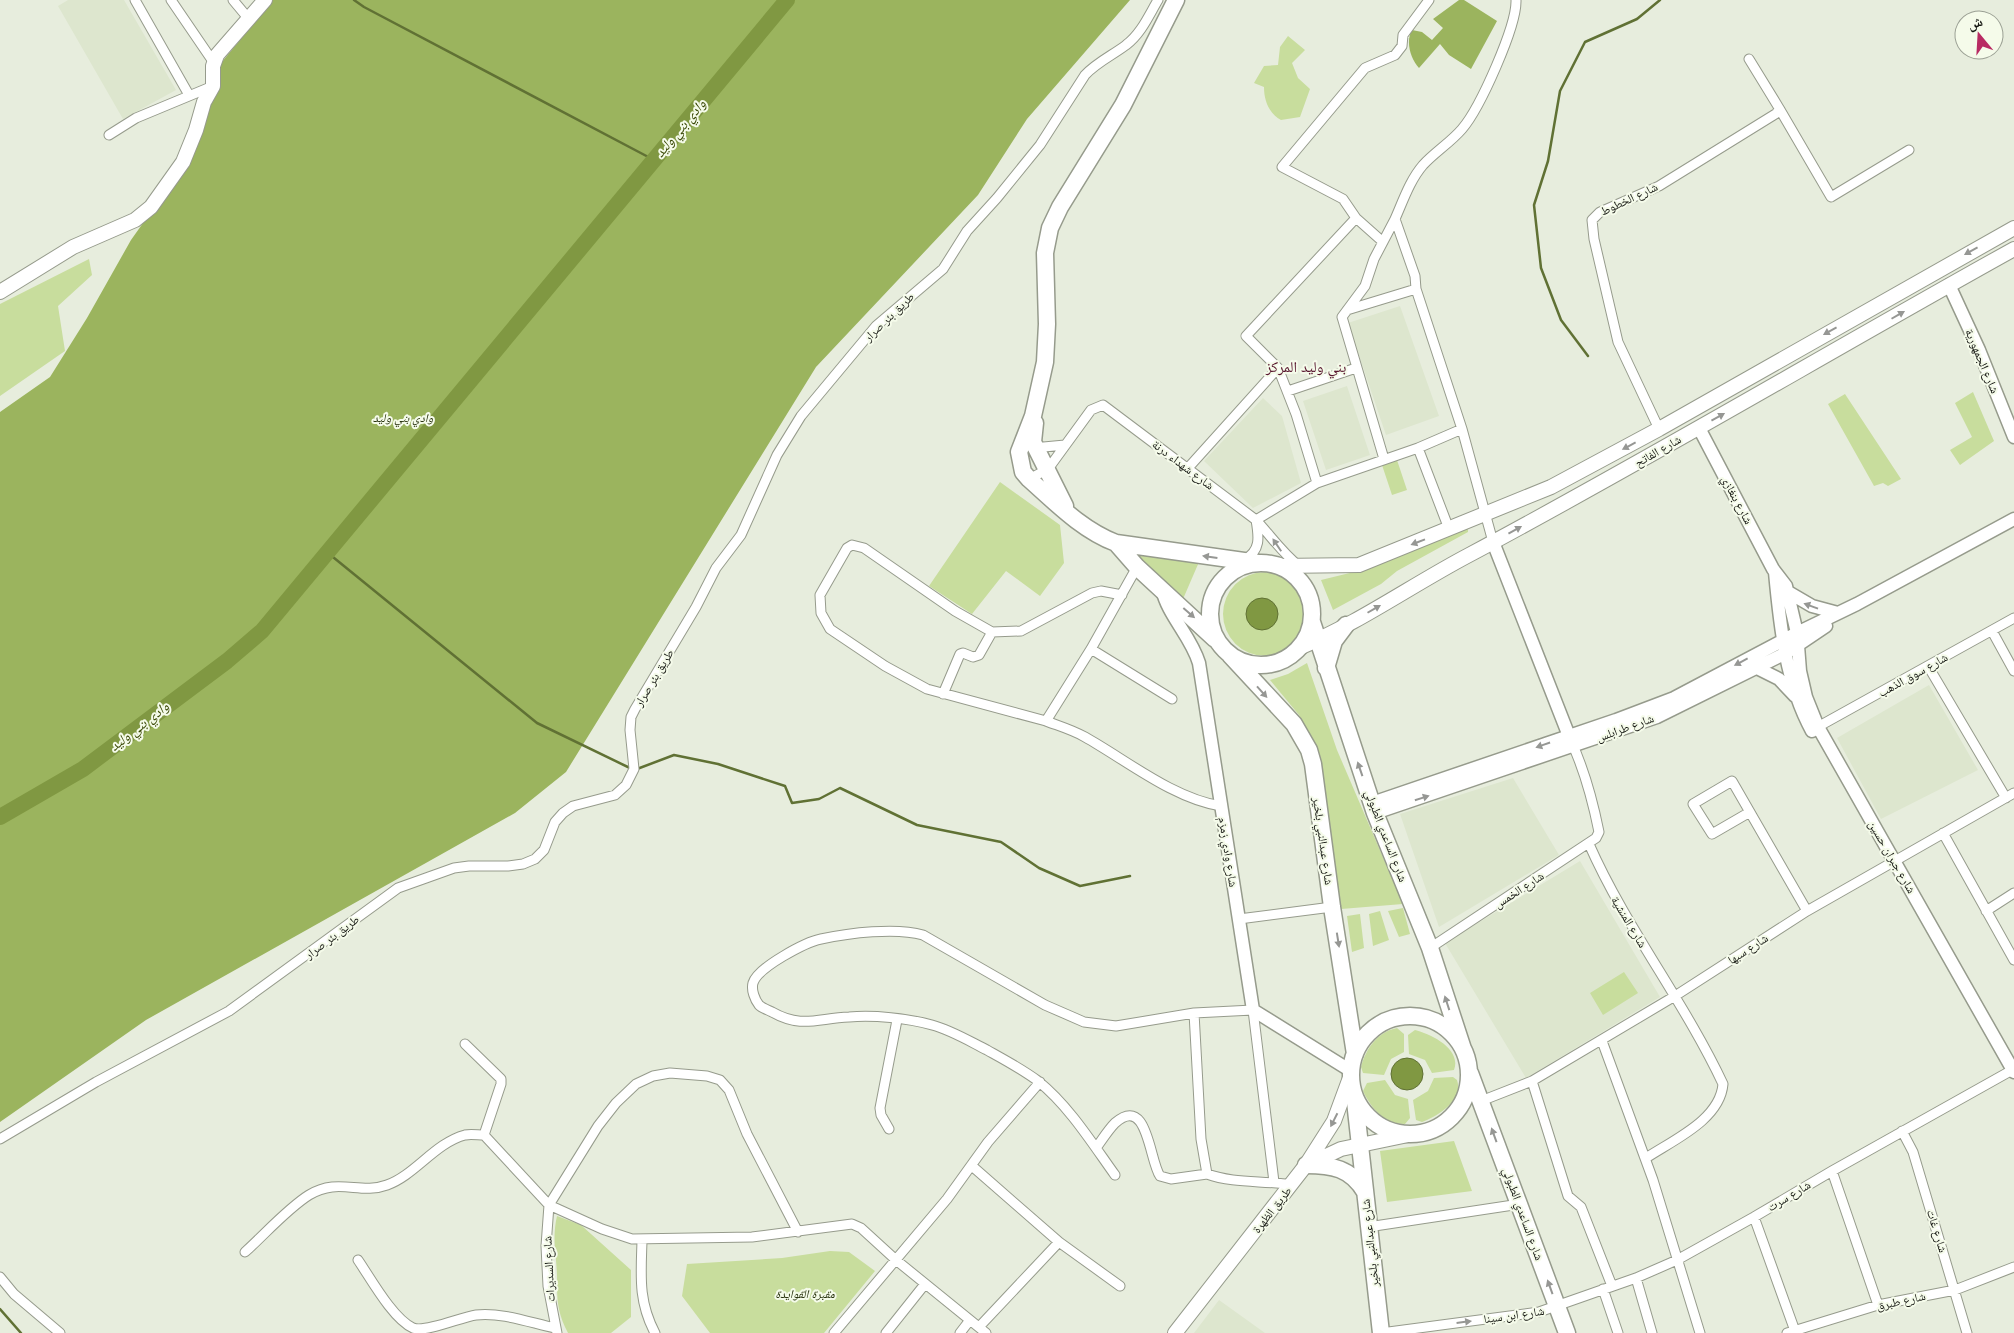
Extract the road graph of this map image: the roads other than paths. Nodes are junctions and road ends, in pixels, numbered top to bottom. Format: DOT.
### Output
graph roads {
  1 [pos="135,0"];
  2 [pos="171,0"];
  3 [pos="233,0"];
  4 [pos="264,0"];
  5 [pos="1158,0"];
  6 [pos="1176,0"];
  7 [pos="1429,0"];
  8 [pos="1516,0"];
  9 [pos="248,18"];
  10 [pos="1750,59"];
  11 [pos="214,62"];
  12 [pos="213,86"];
  13 [pos="189,95"];
  14 [pos="1780,108"];
  15 [pos="109,135"];
  16 [pos="1908,150"];
  17 [pos="1356,218"];
  18 [pos="1395,219"];
  19 [pos="2014,228"];
  20 [pos="1383,242"];
  21 [pos="2014,249"];
  22 [pos="1949,285"];
  23 [pos="1416,289"];
  24 [pos="0,292"];
  25 [pos="1347,310"];
  26 [pos="1278,368"];
  27 [pos="1356,368"];
  28 [pos="1288,391"];
  29 [pos="1699,428"];
  30 [pos="1462,429"];
  31 [pos="1659,429"];
  32 [pos="2014,437"];
  33 [pos="1065,445"];
  34 [pos="1028,448"];
  35 [pos="1418,448"];
  36 [pos="1384,459"];
  37 [pos="1188,468"];
  38 [pos="1048,469"];
  39 [pos="1572,476"];
  40 [pos="1029,479"];
  41 [pos="1317,483"];
  42 [pos="1580,495"];
  43 [pos="1486,513"];
  44 [pos="1072,517"];
  45 [pos="2014,519"];
  46 [pos="1256,520"];
  47 [pos="1449,530"];
  48 [pos="1493,542"];
  49 [pos="1116,543"];
  50 [pos="1241,562"];
  51 [pos="1258,563"];
  52 [pos="1279,566"];
  53 [pos="1137,567"];
  54 [pos="1300,567"];
  55 [pos="1775,572"];
  56 [pos="1162,589"];
  57 [pos="1788,592"];
  58 [pos="1122,595"];
  59 [pos="1857,604"];
  60 [pos="1838,613"];
  61 [pos="2014,618"];
  62 [pos="1312,622"];
  63 [pos="1781,622"];
  64 [pos="1346,625"];
  65 [pos="1819,631"];
  66 [pos="1992,631"];
  67 [pos="992,632"];
  68 [pos="1797,639"];
  69 [pos="1784,640"];
  70 [pos="1317,641"];
  71 [pos="1218,642"];
  72 [pos="1300,648"];
  73 [pos="1768,648"];
  74 [pos="1091,649"];
  75 [pos="1786,653"];
  76 [pos="1230,655"];
  77 [pos="1800,663"];
  78 [pos="1928,666"];
  79 [pos="1326,668"];
  80 [pos="1757,668"];
  81 [pos="2014,670"];
  82 [pos="943,694"];
  83 [pos="1796,697"];
  84 [pos="1172,699"];
  85 [pos="1046,721"];
  86 [pos="1815,729"];
  87 [pos="1571,741"];
  88 [pos="2010,796"];
  89 [pos="1221,806"];
  90 [pos="1374,808"];
  91 [pos="1750,812"];
  92 [pos="1943,833"];
  93 [pos="1589,844"];
  94 [pos="1894,861"];
  95 [pos="2014,893"];
  96 [pos="1332,907"];
  97 [pos="1807,911"];
  98 [pos="1986,911"];
  99 [pos="1239,919"];
  100 [pos="1430,948"];
  101 [pos="2014,960"];
  102 [pos="1675,996"];
  103 [pos="1253,1010"];
  104 [pos="1194,1013"];
  105 [pos="897,1020"];
  106 [pos="1602,1041"];
  107 [pos="465,1044"];
  108 [pos="1463,1049"];
  109 [pos="1355,1054"];
  110 [pos="1468,1068"];
  111 [pos="2014,1070"];
  112 [pos="1351,1073"];
  113 [pos="1532,1081"];
  114 [pos="1040,1082"];
  115 [pos="1354,1094"];
  116 [pos="1481,1100"];
  117 [pos="889,1129"];
  118 [pos="1902,1131"];
  119 [pos="1413,1134"];
  120 [pos="484,1135"];
  121 [pos="0,1139"];
  122 [pos="1360,1144"];
  123 [pos="1096,1148"];
  124 [pos="1646,1158"];
  125 [pos="1306,1165"];
  126 [pos="972,1166"];
  127 [pos="1832,1171"];
  128 [pos="1207,1174"];
  129 [pos="1115,1175"];
  130 [pos="1274,1182"];
  131 [pos="1292,1185"];
  132 [pos="1365,1192"];
  133 [pos="1520,1204"];
  134 [pos="549,1205"];
  135 [pos="1754,1217"];
  136 [pos="1368,1227"];
  137 [pos="798,1232"];
  138 [pos="642,1240"];
  139 [pos="1060,1242"];
  140 [pos="245,1252"];
  141 [pos="358,1260"];
  142 [pos="896,1260"];
  143 [pos="1677,1260"];
  144 [pos="2014,1267"];
  145 [pos="0,1277"];
  146 [pos="1636,1278"];
  147 [pos="925,1284"];
  148 [pos="1120,1286"];
  149 [pos="1608,1287"];
  150 [pos="1955,1290"];
  151 [pos="1878,1305"];
  152 [pos="1557,1307"];
  153 [pos="970,1320"];
  154 [pos="982,1330"];
  155 [pos="556,1331"];
  156 [pos="1791,1332"];
  157 [pos="60,1333"];
  158 [pos="655,1333"];
  159 [pos="834,1333"];
  160 [pos="886,1333"];
  161 [pos="960,1333"];
  162 [pos="1175,1333"];
  163 [pos="1381,1333"];
  164 [pos="1567,1333"];
  165 [pos="1618,1333"];
  166 [pos="1652,1333"];
  167 [pos="1700,1333"];
  168 [pos="1967,1333"];
  1 -- 13 [label="street"];
  2 -- 11 [label="street"];
  3 -- 9 [label="street"];
  4 -- 9 [label="main road"];
  5 -- 121 [label="street, طريق بئر صرار"];
  6 -- 34 [label="highway"];
  7 -- 17 [label="street"];
  8 -- 18 [label="street"];
  9 -- 11 [label="main road"];
  10 -- 14 [label="street"];
  11 -- 12 [label="main road"];
  12 -- 13 [label="street"];
  12 -- 24 [label="main road"];
  13 -- 15 [label="street"];
  14 -- 16 [label="street"];
  14 -- 31 [label="street, شارع الخطوط"];
  17 -- 20 [label="street"];
  17 -- 26 [label="street"];
  18 -- 20 [label="street"];
  18 -- 23 [label="street"];
  19 -- 31 [label="main road, شارع الفاتح, one-way"];
  20 -- 25 [label="street"];
  21 -- 22 [label="main road, شارع الفاتح"];
  29 -- 22 [label="main road, شارع الفاتح, one-way"];
  22 -- 32 [label="main road, شارع الجمهورية"];
  23 -- 25 [label="street"];
  23 -- 30 [label="street"];
  25 -- 27 [label="street"];
  26 -- 28 [label="street"];
  26 -- 37 [label="street"];
  27 -- 28 [label="street"];
  27 -- 36 [label="street"];
  28 -- 41 [label="street"];
  29 -- 42 [label="main road, شارع الفاتح"];
  29 -- 55 [label="main road, شارع بنغازي"];
  30 -- 35 [label="street"];
  30 -- 43 [label="street"];
  31 -- 39 [label="main road, شارع الفاتح, one-way"];
  33 -- 34 [label="street"];
  33 -- 37 [label="street, شارع شهداء درنة"];
  33 -- 38 [label="street"];
  34 -- 38 [label="highway"];
  34 -- 40 [label="highway"];
  35 -- 36 [label="street"];
  35 -- 47 [label="street"];
  36 -- 41 [label="street"];
  37 -- 46 [label="street, شارع شهداء درنة"];
  38 -- 40 [label="street"];
  38 -- 44 [label="highway"];
  39 -- 42 [label="main road"];
  39 -- 43 [label="main road, شارع الفاتح"];
  40 -- 44 [label="highway"];
  41 -- 46 [label="street"];
  48 -- 42 [label="main road, شارع الفاتح, one-way"];
  43 -- 47 [label="main road, شارع الفاتح"];
  43 -- 48 [label="street"];
  44 -- 49 [label="highway"];
  45 -- 59 [label="main road, شارع طرابلس"];
  46 -- 50 [label="street"];
  54 -- 46 [label="street, شارع شهداء درنة, one-way"];
  47 -- 54 [label="main road, شارع الفاتح, one-way"];
  64 -- 48 [label="main road, شارع الفاتح, one-way"];
  48 -- 87 [label="main road"];
  50 -- 49 [label="highway, one-way"];
  49 -- 53 [label="highway"];
  50 -- 51 [label="highway"];
  51 -- 52 [label="highway"];
  51 -- 71 [label="highway"];
  52 -- 54 [label="main road, شارع الفاتح"];
  52 -- 62 [label="highway"];
  53 -- 56 [label="highway"];
  53 -- 58 [label="street"];
  55 -- 57 [label="main road, شارع بنغازي"];
  55 -- 63 [label="main road"];
  56 -- 71 [label="highway, one-way"];
  56 -- 89 [label="main road, شارع وادي زمزم"];
  60 -- 57 [label="main road, one-way"];
  57 -- 68 [label="main road"];
  58 -- 67 [label="street"];
  58 -- 74 [label="street"];
  59 -- 60 [label="main road, شارع طرابلس"];
  59 -- 65 [label="main road, شارع طرابلس"];
  60 -- 68 [label="main road, شارع طرابلس"];
  61 -- 66 [label="street, شارع سوق الذهب"];
  62 -- 70 [label="highway, شارع الساعدي الطبولي"];
  62 -- 72 [label="highway"];
  63 -- 69 [label="main road"];
  63 -- 73 [label="main road"];
  64 -- 70 [label="main road, شارع الفاتح"];
  64 -- 79 [label="highway"];
  65 -- 68 [label="main road, شارع طرابلس"];
  65 -- 77 [label="main road"];
  66 -- 78 [label="street, شارع سوق الذهب"];
  66 -- 81 [label="street"];
  67 -- 82 [label="street"];
  67 -- 82 [label="street"];
  68 -- 69 [label="main road, شارع طرابلس"];
  68 -- 75 [label="main road, شارع طرابلس"];
  68 -- 77 [label="main road"];
  69 -- 73 [label="main road, شارع طرابلس"];
  69 -- 75 [label="main road"];
  70 -- 72 [label="main road, شارع الفاتح"];
  70 -- 79 [label="highway, شارع الساعدي الطبولي"];
  71 -- 76 [label="highway"];
  72 -- 76 [label="highway"];
  73 -- 87 [label="main road, شارع طرابلس, one-way"];
  74 -- 84 [label="street"];
  74 -- 85 [label="street"];
  75 -- 80 [label="main road, شارع طرابلس"];
  75 -- 83 [label="main road"];
  76 -- 96 [label="highway, شارع عبدالنبي بلخير, one-way"];
  77 -- 86 [label="main road"];
  78 -- 86 [label="street, شارع سوق الذهب"];
  78 -- 88 [label="street"];
  90 -- 79 [label="highway, شارع الساعدي الطبولي, one-way"];
  80 -- 83 [label="main road"];
  80 -- 87 [label="main road, شارع طرابلس"];
  82 -- 85 [label="street"];
  83 -- 86 [label="main road"];
  85 -- 89 [label="street"];
  86 -- 94 [label="main road, شارع جبران حسين"];
  87 -- 90 [label="main road, شارع طرابلس"];
  87 -- 93 [label="street"];
  88 -- 92 [label="street, شارع سبها"];
  89 -- 99 [label="main road, شارع وادي زمزم"];
  90 -- 100 [label="highway, شارع الساعدي الطبولي"];
  91 -- 91 [label="street"];
  91 -- 97 [label="street"];
  92 -- 94 [label="street, شارع سبها"];
  92 -- 98 [label="street"];
  93 -- 100 [label="street, شارع الخمس"];
  93 -- 102 [label="street, شارع المنشية"];
  94 -- 97 [label="street, شارع سبها"];
  94 -- 111 [label="main road, شارع جبران حسين"];
  95 -- 98 [label="street"];
  96 -- 99 [label="street"];
  96 -- 109 [label="highway, شارع عبدالنبي بلخير, one-way"];
  97 -- 102 [label="street, شارع سبها"];
  98 -- 101 [label="street"];
  99 -- 103 [label="main road, شارع وادي زمزم"];
  108 -- 100 [label="highway, شارع الساعدي الطبولي, one-way"];
  102 -- 106 [label="street, شارع سبها"];
  102 -- 124 [label="street, شارع المنشية"];
  103 -- 104 [label="street"];
  103 -- 112 [label="main road"];
  103 -- 130 [label="street"];
  104 -- 105 [label="street"];
  104 -- 128 [label="street"];
  105 -- 114 [label="street"];
  105 -- 117 [label="street"];
  106 -- 113 [label="street, شارع سبها"];
  106 -- 124 [label="street"];
  107 -- 120 [label="street"];
  108 -- 109 [label="highway"];
  108 -- 110 [label="highway"];
  109 -- 112 [label="highway"];
  110 -- 116 [label="highway, شارع الساعدي الطبولي"];
  110 -- 119 [label="highway"];
  111 -- 118 [label="street, شارع سرت"];
  112 -- 115 [label="highway"];
  112 -- 125 [label="main road, طريق الظهرة, one-way"];
  113 -- 116 [label="street, شارع سبها"];
  113 -- 149 [label="street"];
  114 -- 123 [label="street"];
  114 -- 126 [label="street"];
  115 -- 119 [label="highway"];
  115 -- 122 [label="highway, شارع عبدالنبي بلخير"];
  133 -- 116 [label="highway, شارع الساعدي الطبولي, one-way"];
  118 -- 127 [label="street, شارع سرت"];
  118 -- 150 [label="street, شارع غات"];
  119 -- 122 [label="main road"];
  120 -- 134 [label="street"];
  120 -- 140 [label="street"];
  122 -- 125 [label="main road"];
  122 -- 132 [label="highway, شارع عبدالنبي بلخير"];
  123 -- 128 [label="street"];
  123 -- 129 [label="street"];
  124 -- 143 [label="street"];
  125 -- 131 [label="main road, طريق الظهرة"];
  125 -- 132 [label="highway"];
  126 -- 139 [label="street"];
  126 -- 142 [label="street"];
  127 -- 135 [label="street, شارع سرت"];
  127 -- 151 [label="street"];
  128 -- 130 [label="street"];
  130 -- 131 [label="street"];
  131 -- 162 [label="main road, طريق الظهرة"];
  132 -- 136 [label="highway, شارع عبدالنبي بلخير"];
  133 -- 136 [label="street"];
  152 -- 133 [label="highway, شارع الساعدي الطبولي, one-way"];
  134 -- 137 [label="street"];
  134 -- 138 [label="street"];
  134 -- 155 [label="street, شارع السديرات"];
  135 -- 143 [label="street, شارع سرت"];
  135 -- 156 [label="street"];
  136 -- 163 [label="highway, شارع عبدالنبي بلخير"];
  137 -- 138 [label="street"];
  137 -- 142 [label="street"];
  138 -- 158 [label="street"];
  139 -- 148 [label="street"];
  139 -- 154 [label="street"];
  141 -- 155 [label="street"];
  142 -- 147 [label="street"];
  142 -- 159 [label="street"];
  143 -- 146 [label="street, شارع سرت"];
  143 -- 167 [label="street"];
  144 -- 150 [label="street, شارع طبرق"];
  145 -- 157 [label="street"];
  146 -- 149 [label="street, شارع سرت"];
  146 -- 166 [label="street"];
  147 -- 153 [label="street"];
  147 -- 160 [label="street"];
  149 -- 152 [label="street, شارع سرت"];
  149 -- 165 [label="street"];
  150 -- 151 [label="street, شارع طبرق"];
  150 -- 168 [label="street, شارع غات"];
  151 -- 156 [label="street, شارع طبرق"];
  163 -- 152 [label="street, شارع ابن سينا, one-way"];
  152 -- 164 [label="highway, شارع الساعدي الطبولي"];
  153 -- 154 [label="street"];
  153 -- 161 [label="street"];
}
